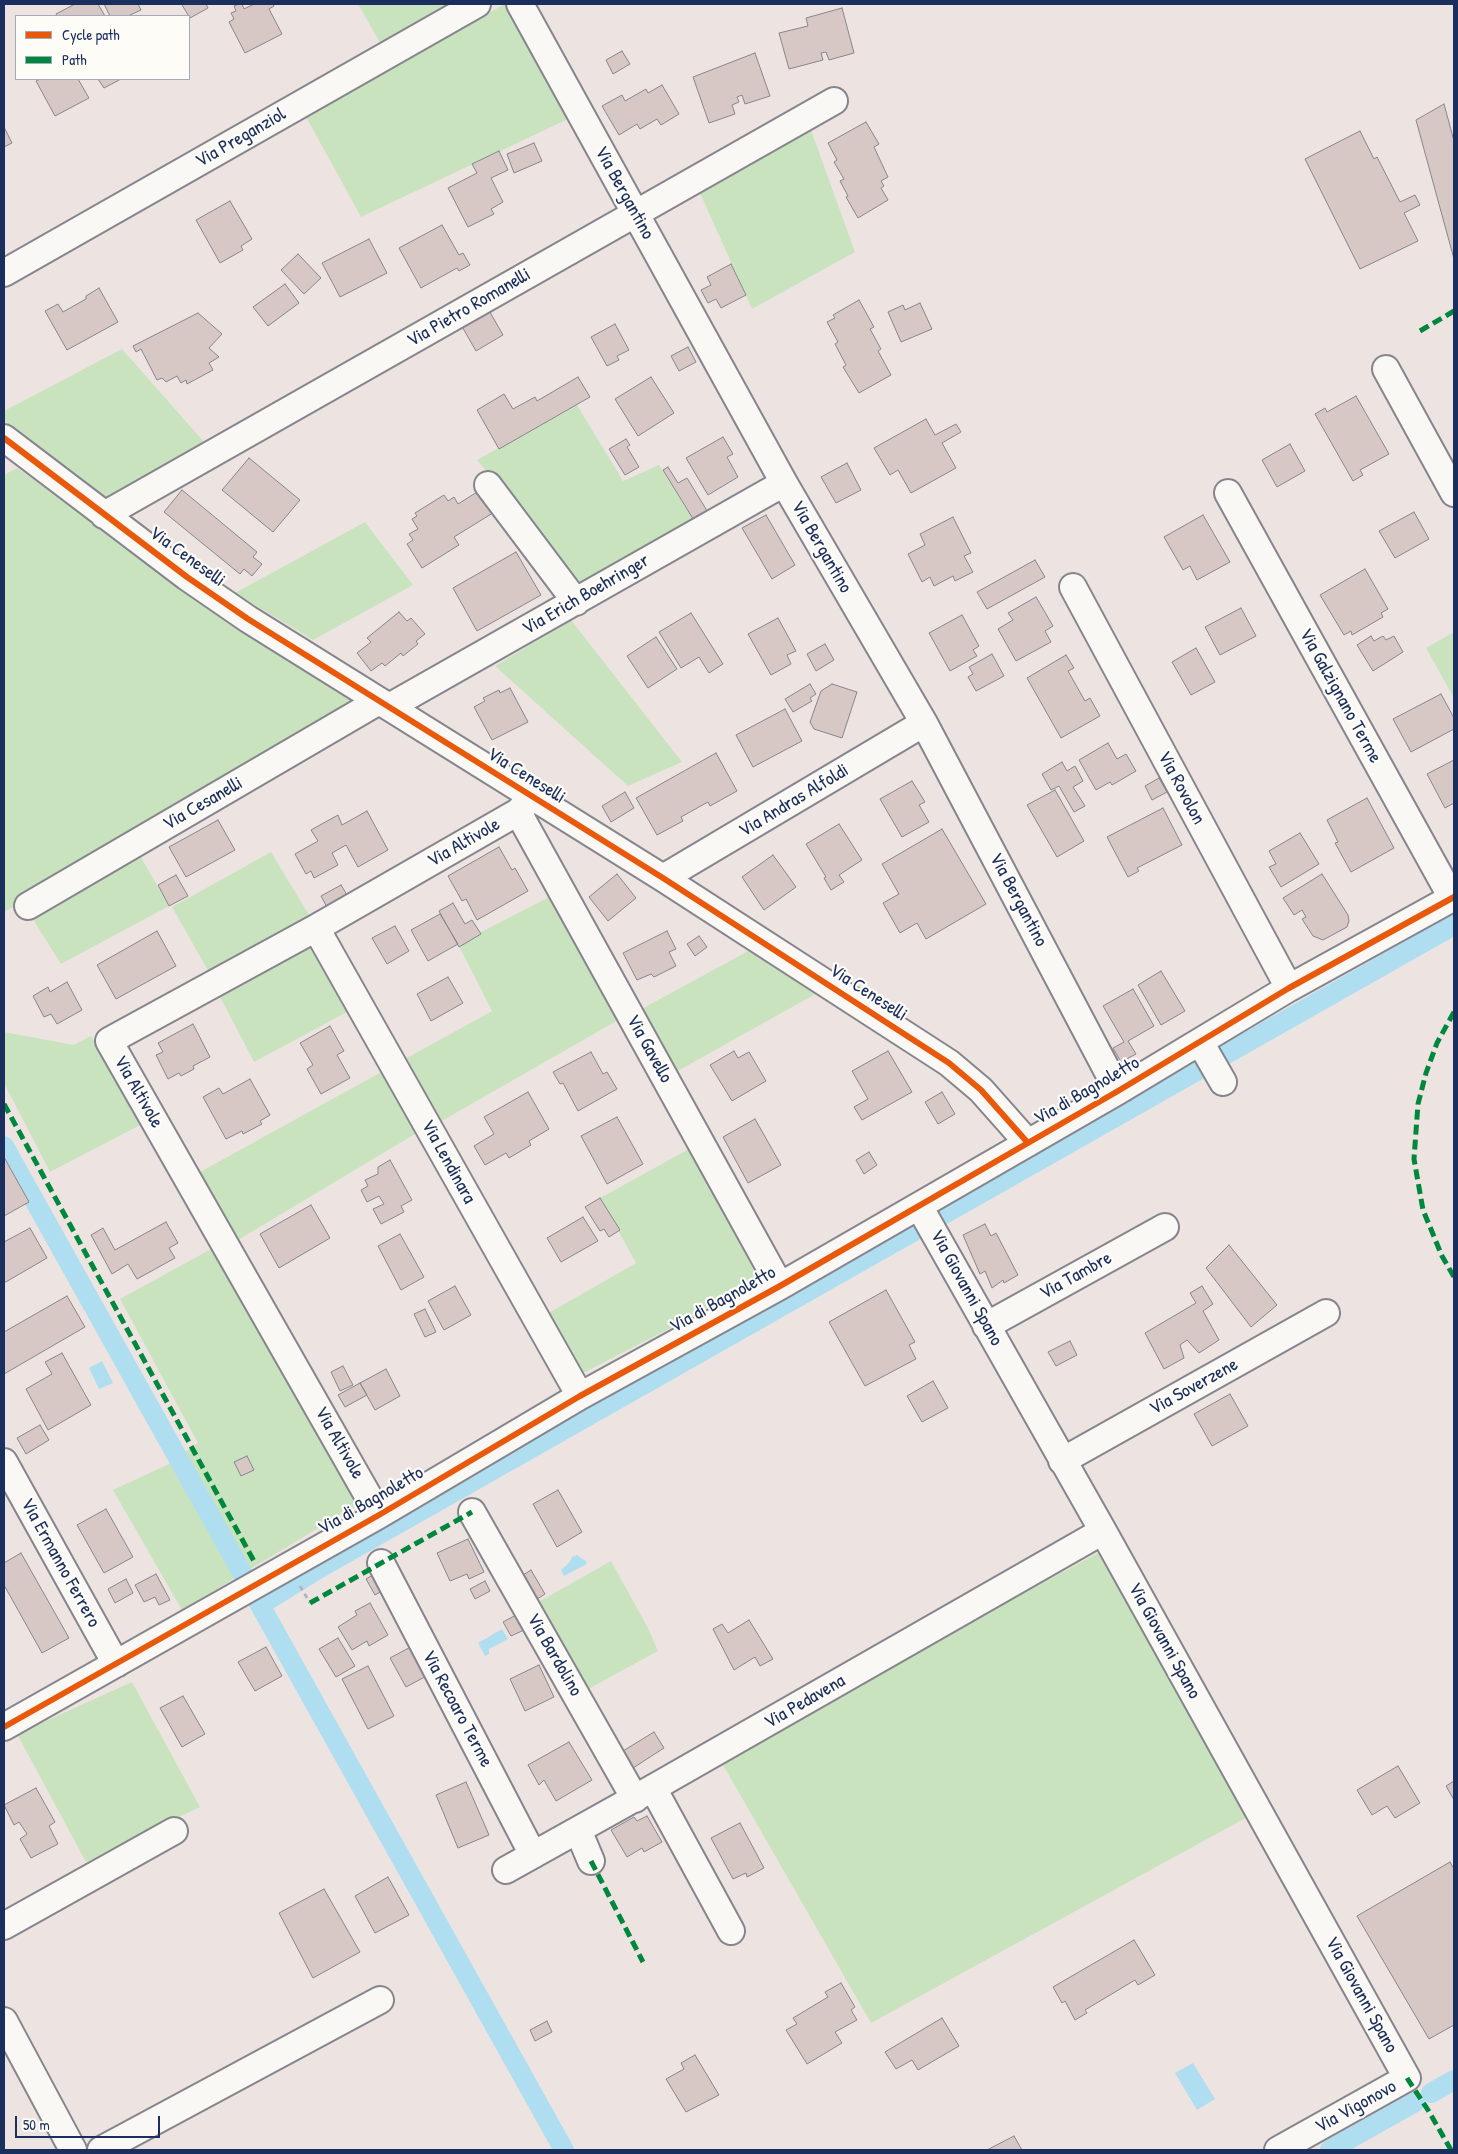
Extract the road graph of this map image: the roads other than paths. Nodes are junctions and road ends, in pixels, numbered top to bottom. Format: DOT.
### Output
graph roads {
  1 [pos="478,4"];
  2 [pos="520,4"];
  3 [pos="834,102"];
  4 [pos="635,213"];
  5 [pos="4,273"];
  6 [pos="1386,369"];
  7 [pos="4,438"];
  8 [pos="784,483"];
  9 [pos="488,485"];
  10 [pos="1228,493"];
  11 [pos="1454,493"];
  12 [pos="104,515"];
  13 [pos="1073,587"];
  14 [pos="576,602"];
  15 [pos="384,704"];
  16 [pos="924,724"];
  17 [pos="525,805"];
  18 [pos="663,878"];
  19 [pos="1453,898"];
  20 [pos="28,906"];
  21 [pos="316,928"];
  22 [pos="1289,988"];
  23 [pos="1118,1091"];
  24 [pos="1028,1142"];
  25 [pos="926,1218"];
  26 [pos="1165,1227"];
  27 [pos="780,1286"];
  28 [pos="1326,1313"];
  29 [pos="986,1326"];
  30 [pos="580,1396"];
  31 [pos="1062,1461"];
  32 [pos="4,1462"];
  33 [pos="472,1512"];
  34 [pos="380,1515"];
  35 [pos="1103,1531"];
  36 [pos="381,1563"];
  37 [pos="116,1664"];
  38 [pos="4,1727"];
  39 [pos="644,1793"];
  40 [pos="578,1830"];
  41 [pos="174,1831"];
  42 [pos="533,1855"];
  43 [pos="591,1861"];
  44 [pos="506,1870"];
  45 [pos="4,1926"];
  46 [pos="732,1931"];
  47 [pos="380,2000"];
  48 [pos="4,2021"];
  49 [pos="1407,2078"];
  50 [pos="73,2150"];
  51 [pos="102,2150"];
  52 [pos="1278,2150"];
  1 -- 5 [label="street, Via Preganziol"];
  2 -- 4 [label="street, Via Bergantino"];
  3 -- 4 [label="street, Via Pietro Romanelli"];
  4 -- 8 [label="street, Via Bergantino"];
  4 -- 12 [label="street, Via Pietro Romanelli"];
  6 -- 11 [label="street"];
  7 -- 12 [label="street, Via Ceneselli"];
  8 -- 14 [label="street, Via Erich Boehringer"];
  8 -- 16 [label="street, Via Bergantino"];
  9 -- 14 [label="street"];
  10 -- 19 [label="street, Via Galzignano Terme"];
  12 -- 15 [label="street, Via Ceneselli"];
  13 -- 22 [label="street, Via Rovolon"];
  14 -- 15 [label="street, Via Erich Boehringer"];
  15 -- 17 [label="street, Via Ceneselli"];
  15 -- 20 [label="street, Via Cesanelli"];
  16 -- 18 [label="street, Via Andras Alfoldi"];
  16 -- 23 [label="street, Via Bergantino"];
  17 -- 18 [label="street, Via Ceneselli"];
  17 -- 21 [label="street, Via Altivole"];
  17 -- 27 [label="street, Via Gavello"];
  18 -- 24 [label="street, Via Ceneselli"];
  19 -- 22 [label="street, Via di Bagnoletto"];
  21 -- 30 [label="street, Via Lendinara"];
  21 -- 34 [label="street, Via Altivole"];
  22 -- 23 [label="street, Via di Bagnoletto"];
  23 -- 24 [label="street, Via di Bagnoletto"];
  24 -- 25 [label="street, Via di Bagnoletto"];
  25 -- 27 [label="street, Via di Bagnoletto"];
  25 -- 29 [label="street, Via Giovanni Spano"];
  26 -- 29 [label="street, Via Tambre"];
  27 -- 30 [label="street, Via di Bagnoletto"];
  28 -- 31 [label="street, Via Soverzene"];
  29 -- 31 [label="street, Via Giovanni Spano"];
  30 -- 34 [label="street, Via di Bagnoletto"];
  31 -- 35 [label="street, Via Giovanni Spano"];
  32 -- 37 [label="street, Via Ermanno Ferrero"];
  33 -- 39 [label="street, Via Bardolino"];
  34 -- 37 [label="street, Via di Bagnoletto"];
  35 -- 39 [label="street, Via Pedavena"];
  35 -- 49 [label="street, Via Giovanni Spano"];
  36 -- 42 [label="street, Via Recoaro Terme"];
  37 -- 38 [label="street, Via di Bagnoletto"];
  39 -- 40 [label="street, Via Pedavena"];
  39 -- 46 [label="street, Via Bardolino"];
  40 -- 42 [label="street, Via Pedavena"];
  40 -- 43 [label="street"];
  41 -- 45 [label="street"];
  42 -- 44 [label="street, Via Pedavena"];
  47 -- 51 [label="street"];
  48 -- 50 [label="street"];
  49 -- 52 [label="street, Via Vigonovo"];
}
